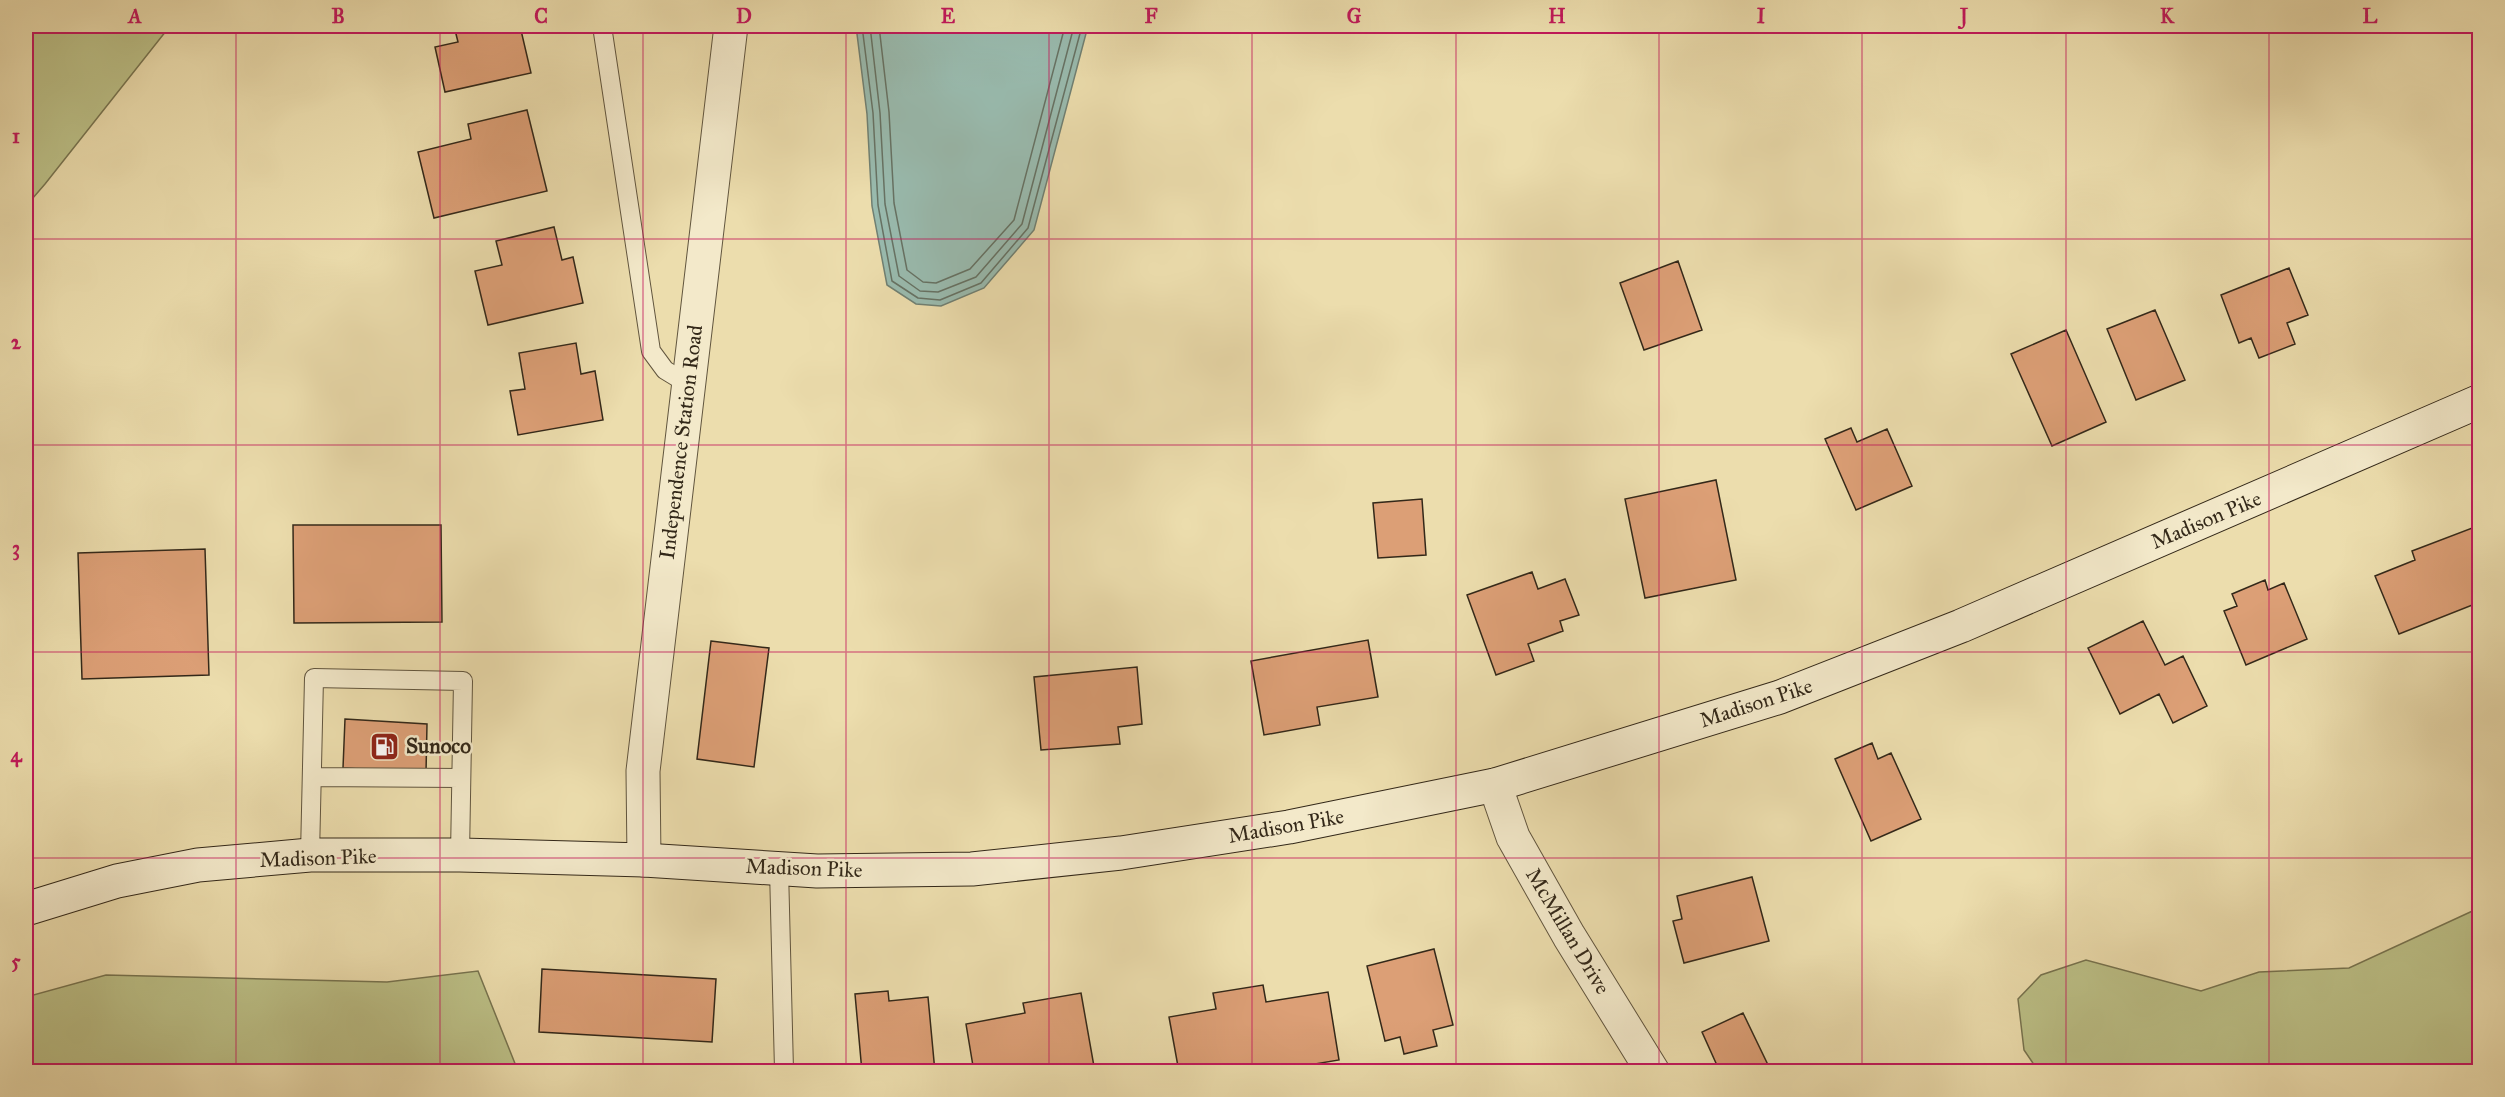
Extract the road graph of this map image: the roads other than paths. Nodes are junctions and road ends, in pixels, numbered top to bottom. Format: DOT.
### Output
graph roads {
  1 [pos="602,26"];
  2 [pos="730,26"];
  3 [pos="688,384"];
  4 [pos="2480,401"];
  5 [pos="312,777"];
  6 [pos="461,778"];
  7 [pos="1495,785"];
  8 [pos="310,855"];
  9 [pos="460,855"];
  10 [pos="644,860"];
  11 [pos="779,869"];
  12 [pos="26,909"];
  13 [pos="780,1071"];
  14 [pos="1653,1071"];
  1 -- 3 [label="lane"];
  2 -- 3 [label="main road, Independence Station Road"];
  3 -- 10 [label="main road, Independence Station Road"];
  4 -- 7 [label="main road, Madison Pike"];
  5 -- 6 [label="lane"];
  5 -- 6 [label="lane"];
  5 -- 8 [label="lane"];
  6 -- 9 [label="lane"];
  7 -- 11 [label="main road, Madison Pike"];
  7 -- 14 [label="main road, McMillan Drive"];
  8 -- 9 [label="main road, Madison Pike"];
  8 -- 12 [label="main road, Madison Pike"];
  9 -- 10 [label="main road, Madison Pike"];
  10 -- 11 [label="main road, Madison Pike"];
  11 -- 13 [label="lane"];
}
